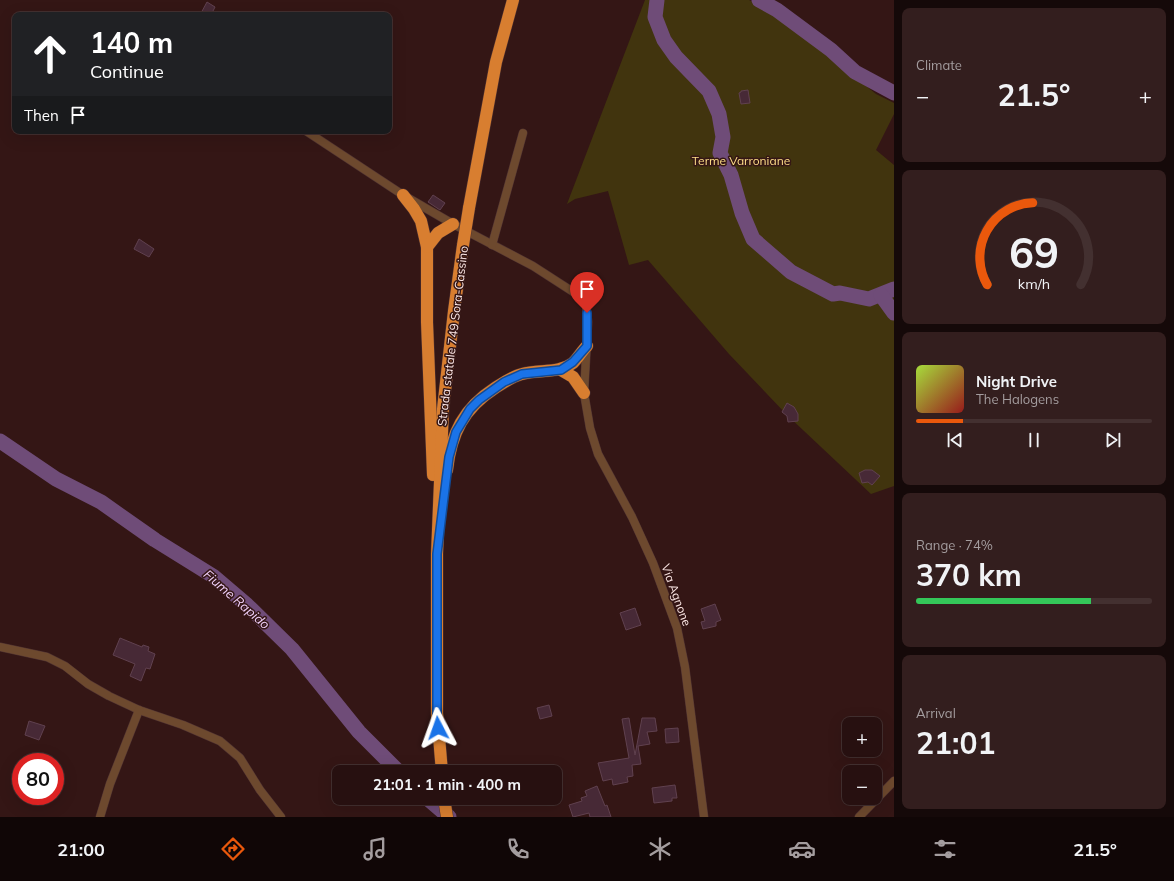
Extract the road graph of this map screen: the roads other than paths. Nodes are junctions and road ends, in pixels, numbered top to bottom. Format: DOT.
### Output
graph roads {
  1 [pos="513,0"];
  2 [pos="522,133"];
  3 [pos="311,134"];
  4 [pos="403,195"];
  5 [pos="453,224"];
  6 [pos="492,245"];
  7 [pos="426,247"];
  8 [pos="587,346"];
  9 [pos="561,370"];
  10 [pos="584,393"];
  11 [pos="437,554"];
  12 [pos="0,647"];
  13 [pos="139,710"];
  14 [pos="441,765"];
  15 [pos="894,781"];
  16 [pos="445,805"];
  17 [pos="100,817"];
  18 [pos="281,817"];
  19 [pos="447,817"];
  20 [pos="704,817"];
  21 [pos="859,817"];
  1 -- 11 [label="highway, Strada statale 749 Sora-Cassino, bridge"];
  2 -- 6 [label="street"];
  3 -- 4 [label="street, Via Agnone"];
  4 -- 5 [label="street, Via Agnone"];
  4 -- 7 [label="highway"];
  5 -- 6 [label="street, Via Agnone"];
  5 -- 7 [label="highway"];
  6 -- 8 [label="street, Via Agnone"];
  7 -- 11 [label="highway"];
  8 -- 9 [label="highway"];
  8 -- 10 [label="street, Via Agnone"];
  9 -- 10 [label="highway"];
  9 -- 11 [label="highway"];
  10 -- 20 [label="street, Via Agnone"];
  11 -- 14 [label="highway, Strada statale 749 Sora-Cassino"];
  12 -- 13 [label="street"];
  13 -- 17 [label="street"];
  13 -- 18 [label="street"];
  15 -- 21 [label="street"];
  16 -- 19 [label="highway"];
}
